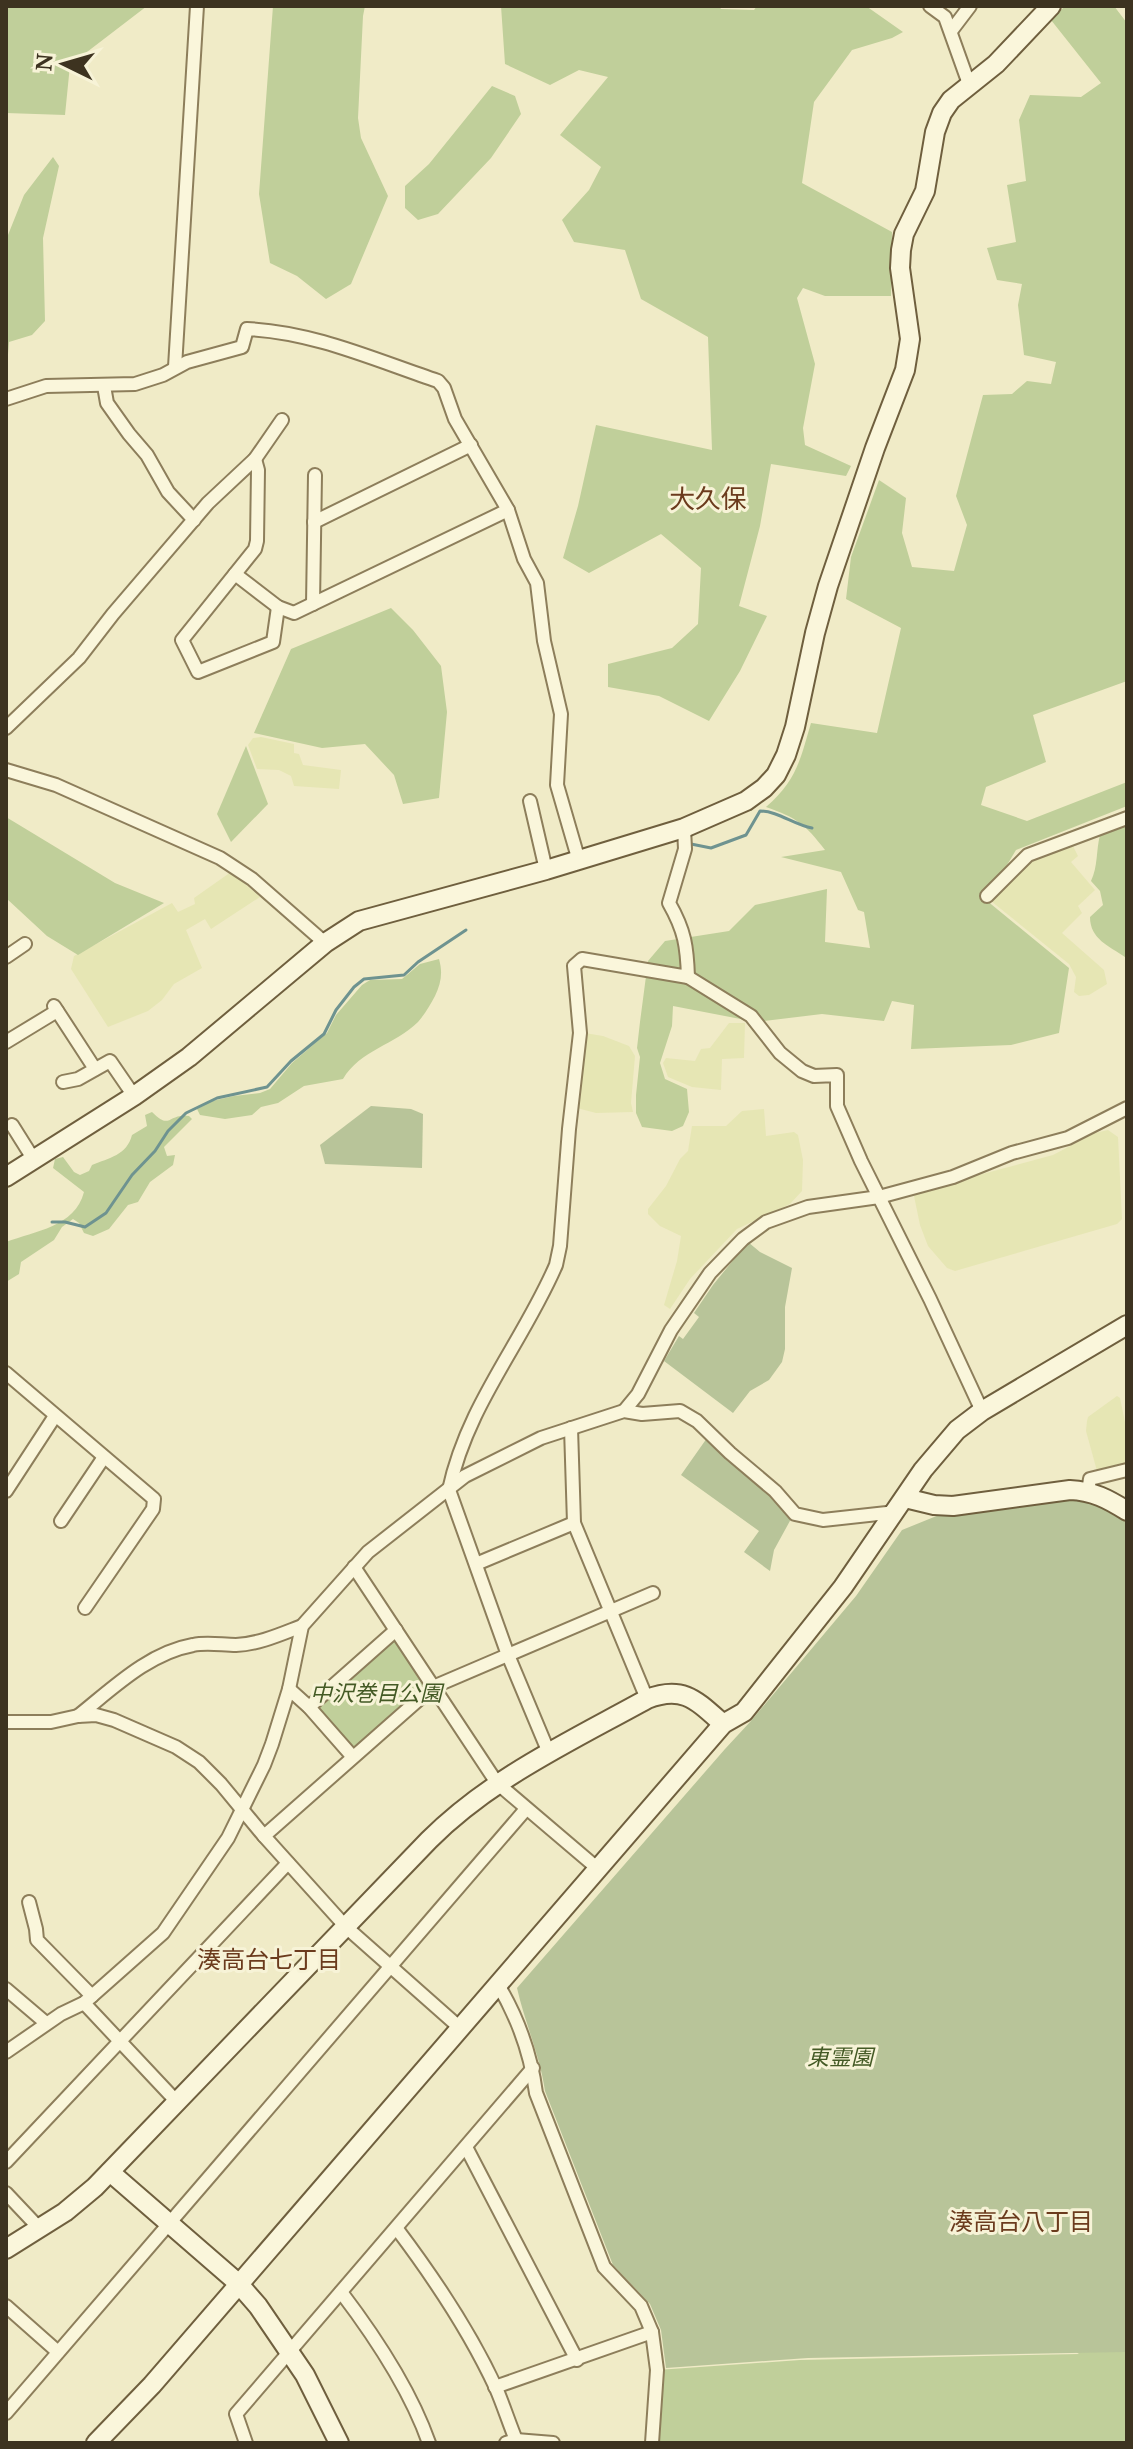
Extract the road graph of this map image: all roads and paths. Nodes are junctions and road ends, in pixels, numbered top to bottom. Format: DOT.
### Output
graph roads {
  1 [pos="197,6"];
  2 [pos="930,6"];
  3 [pos="970,6"];
  4 [pos="1051,6"];
  5 [pos="951,31"];
  6 [pos="969,84"];
  7 [pos="175,367"];
  8 [pos="104,386"];
  9 [pos="6,399"];
  10 [pos="282,420"];
  11 [pos="471,445"];
  12 [pos="255,459"];
  13 [pos="315,475"];
  14 [pos="508,510"];
  15 [pos="194,520"];
  16 [pos="314,522"];
  17 [pos="235,574"];
  18 [pos="313,604"];
  19 [pos="278,607"];
  20 [pos="6,728"];
  21 [pos="6,770"];
  22 [pos="530,801"];
  23 [pos="1127,818"];
  24 [pos="684,828"];
  25 [pos="579,861"];
  26 [pos="546,870"];
  27 [pos="987,896"];
  28 [pos="325,943"];
  29 [pos="25,944"];
  30 [pos="6,957"];
  31 [pos="688,977"];
  32 [pos="6,1042"];
  33 [pos="95,1069"];
  34 [pos="63,1082"];
  35 [pos="134,1096"];
  36 [pos="1127,1108"];
  37 [pos="12,1125"];
  38 [pos="34,1160"];
  39 [pos="6,1177"];
  40 [pos="879,1197"];
  41 [pos="1127,1325"];
  42 [pos="6,1373"];
  43 [pos="624,1411"];
  44 [pos="982,1411"];
  45 [pos="55,1416"];
  46 [pos="571,1428"];
  47 [pos="104,1457"];
  48 [pos="1127,1470"];
  49 [pos="10,1475"];
  50 [pos="449,1490"];
  51 [pos="6,1491"];
  52 [pos="1088,1491"];
  53 [pos="900,1505"];
  54 [pos="1127,1511"];
  55 [pos="61,1521"];
  56 [pos="574,1523"];
  57 [pos="476,1564"];
  58 [pos="354,1567"];
  59 [pos="653,1593"];
  60 [pos="85,1608"];
  61 [pos="610,1612"];
  62 [pos="302,1626"];
  63 [pos="396,1630"];
  64 [pos="508,1655"];
  65 [pos="433,1687"];
  66 [pos="289,1689"];
  67 [pos="647,1699"];
  68 [pos="309,1707"];
  69 [pos="78,1716"];
  70 [pos="6,1722"];
  71 [pos="723,1724"];
  72 [pos="549,1753"];
  73 [pos="352,1756"];
  74 [pos="497,1783"];
  75 [pos="526,1809"];
  76 [pos="242,1811"];
  77 [pos="264,1836"];
  78 [pos="288,1863"];
  79 [pos="597,1868"];
  80 [pos="29,1902"];
  81 [pos="346,1927"];
  82 [pos="392,1967"];
  83 [pos="497,1983"];
  84 [pos="6,1989"];
  85 [pos="88,2000"];
  86 [pos="46,2023"];
  87 [pos="459,2027"];
  88 [pos="120,2041"];
  89 [pos="6,2052"];
  90 [pos="533,2068"];
  91 [pos="177,2102"];
  92 [pos="466,2147"];
  93 [pos="6,2162"];
  94 [pos="110,2172"];
  95 [pos="6,2193"];
  96 [pos="169,2223"];
  97 [pos="40,2229"];
  98 [pos="397,2229"];
  99 [pos="7,2251"];
  100 [pos="238,2283"];
  101 [pos="341,2292"];
  102 [pos="6,2306"];
  103 [pos="652,2332"];
  104 [pos="58,2352"];
  105 [pos="291,2352"];
  106 [pos="577,2360"];
  107 [pos="495,2387"];
  108 [pos="6,2413"];
  109 [pos="511,2441"];
  110 [pos="96,2443"];
  111 [pos="246,2443"];
  112 [pos="339,2443"];
  113 [pos="429,2443"];
  114 [pos="553,2443"];
  115 [pos="652,2443"];
  1 -- 7 [label="street"];
  2 -- 5 [label="street"];
  3 -- 5 [label="street"];
  4 -- 6 [label="street"];
  5 -- 6 [label="street"];
  6 -- 24 [label="street"];
  7 -- 8 [label="street"];
  7 -- 11 [label="street"];
  8 -- 9 [label="street"];
  8 -- 15 [label="street"];
  10 -- 12 [label="street"];
  11 -- 14 [label="street"];
  11 -- 16 [label="street"];
  12 -- 15 [label="street"];
  12 -- 17 [label="street"];
  13 -- 16 [label="street"];
  14 -- 18 [label="street"];
  14 -- 25 [label="street"];
  15 -- 20 [label="street"];
  16 -- 18 [label="street"];
  17 -- 19 [label="street"];
  17 -- 19 [label="street"];
  18 -- 19 [label="street"];
  21 -- 28 [label="street"];
  22 -- 26 [label="street"];
  23 -- 27 [label="street"];
  24 -- 25 [label="street"];
  24 -- 31 [label="street"];
  25 -- 26 [label="street"];
  26 -- 28 [label="street"];
  28 -- 35 [label="street"];
  29 -- 30 [label="street"];
  31 -- 40 [label="street"];
  31 -- 50 [label="street"];
  32 -- 33 [label="street"];
  33 -- 34 [label="street"];
  33 -- 35 [label="street"];
  35 -- 38 [label="street"];
  36 -- 40 [label="street"];
  37 -- 38 [label="street"];
  38 -- 39 [label="street"];
  40 -- 43 [label="street"];
  40 -- 44 [label="street"];
  41 -- 44 [label="street"];
  42 -- 45 [label="street"];
  43 -- 46 [label="street"];
  43 -- 53 [label="street"];
  44 -- 53 [label="street"];
  45 -- 47 [label="street"];
  45 -- 49 [label="street"];
  46 -- 50 [label="street"];
  46 -- 56 [label="street"];
  47 -- 55 [label="street"];
  47 -- 60 [label="street"];
  48 -- 52 [label="street"];
  49 -- 51 [label="street"];
  50 -- 57 [label="street"];
  50 -- 58 [label="street"];
  52 -- 53 [label="street"];
  52 -- 54 [label="street"];
  53 -- 71 [label="street"];
  56 -- 57 [label="street"];
  56 -- 61 [label="street"];
  57 -- 64 [label="street"];
  58 -- 62 [label="street"];
  58 -- 63 [label="street"];
  59 -- 61 [label="street"];
  61 -- 64 [label="street"];
  61 -- 67 [label="street"];
  62 -- 66 [label="street"];
  62 -- 69 [label="street"];
  63 -- 65 [label="street"];
  63 -- 68 [label="street"];
  64 -- 65 [label="street"];
  64 -- 72 [label="street"];
  65 -- 73 [label="street"];
  65 -- 74 [label="street"];
  66 -- 68 [label="street"];
  66 -- 76 [label="street"];
  67 -- 71 [label="street"];
  67 -- 72 [label="street"];
  68 -- 73 [label="street"];
  69 -- 70 [label="street"];
  69 -- 76 [label="street"];
  71 -- 79 [label="street"];
  72 -- 74 [label="street"];
  73 -- 77 [label="street"];
  74 -- 75 [label="street"];
  74 -- 81 [label="street"];
  75 -- 79 [label="street"];
  75 -- 82 [label="street"];
  76 -- 77 [label="street"];
  76 -- 85 [label="street"];
  77 -- 78 [label="street"];
  78 -- 81 [label="street"];
  78 -- 88 [label="street"];
  79 -- 83 [label="street"];
  80 -- 85 [label="street"];
  81 -- 82 [label="street"];
  81 -- 91 [label="street"];
  82 -- 87 [label="street"];
  82 -- 96 [label="street"];
  83 -- 87 [label="street"];
  83 -- 90 [label="street"];
  84 -- 86 [label="street"];
  85 -- 86 [label="street"];
  85 -- 88 [label="street"];
  86 -- 89 [label="street"];
  87 -- 100 [label="street"];
  88 -- 91 [label="street"];
  88 -- 93 [label="street"];
  90 -- 92 [label="street"];
  90 -- 103 [label="street"];
  91 -- 94 [label="street"];
  92 -- 98 [label="street"];
  92 -- 106 [label="street"];
  94 -- 96 [label="street"];
  94 -- 97 [label="street"];
  95 -- 97 [label="street"];
  96 -- 100 [label="street"];
  96 -- 104 [label="street"];
  97 -- 99 [label="street"];
  98 -- 101 [label="street"];
  98 -- 107 [label="street"];
  100 -- 105 [label="street"];
  100 -- 110 [label="street"];
  101 -- 105 [label="street"];
  101 -- 113 [label="street"];
  102 -- 104 [label="street"];
  103 -- 106 [label="street"];
  103 -- 115 [label="street"];
  104 -- 108 [label="street"];
  105 -- 111 [label="street"];
  105 -- 112 [label="street"];
  106 -- 107 [label="street"];
  107 -- 109 [label="street"];
  109 -- 114 [label="street"];
}
